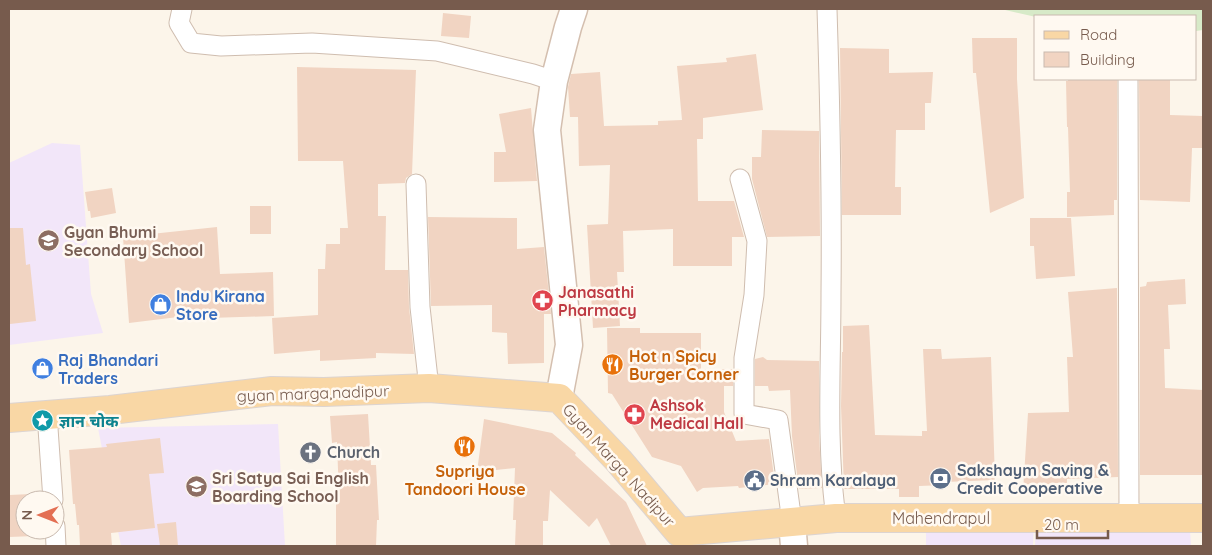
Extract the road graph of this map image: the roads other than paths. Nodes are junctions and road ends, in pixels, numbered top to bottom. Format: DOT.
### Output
graph roads {
  1 [pos="182,9"];
  2 [pos="574,9"];
  3 [pos="827,9"];
  4 [pos="1128,80"];
  5 [pos="554,82"];
  6 [pos="740,180"];
  7 [pos="416,184"];
  8 [pos="429,388"];
  9 [pos="559,398"];
  10 [pos="47,414"];
  11 [pos="9,418"];
  12 [pos="52,490"];
  13 [pos="836,518"];
  14 [pos="1203,518"];
  15 [pos="1129,519"];
  16 [pos="793,534"];
  17 [pos="684,539"];
  1 -- 5 [label="street"];
  2 -- 5 [label="main road"];
  3 -- 13 [label="street"];
  4 -- 15 [label="street"];
  5 -- 9 [label="main road"];
  6 -- 16 [label="street"];
  7 -- 8 [label="street"];
  8 -- 9 [label="main road, gyan marga,nadipur"];
  8 -- 10 [label="main road, gyan marga,nadipur"];
  9 -- 17 [label="main road, Gyan Marga, Nadipur"];
  10 -- 11 [label="main road, gyan marga,nadipur"];
  10 -- 12 [label="street"];
  13 -- 15 [label="main road, Mahendrapul"];
  13 -- 16 [label="main road, Mahendrapul"];
  14 -- 15 [label="main road, Mahendrapul"];
  16 -- 17 [label="main road, Mahendrapul"];
}
